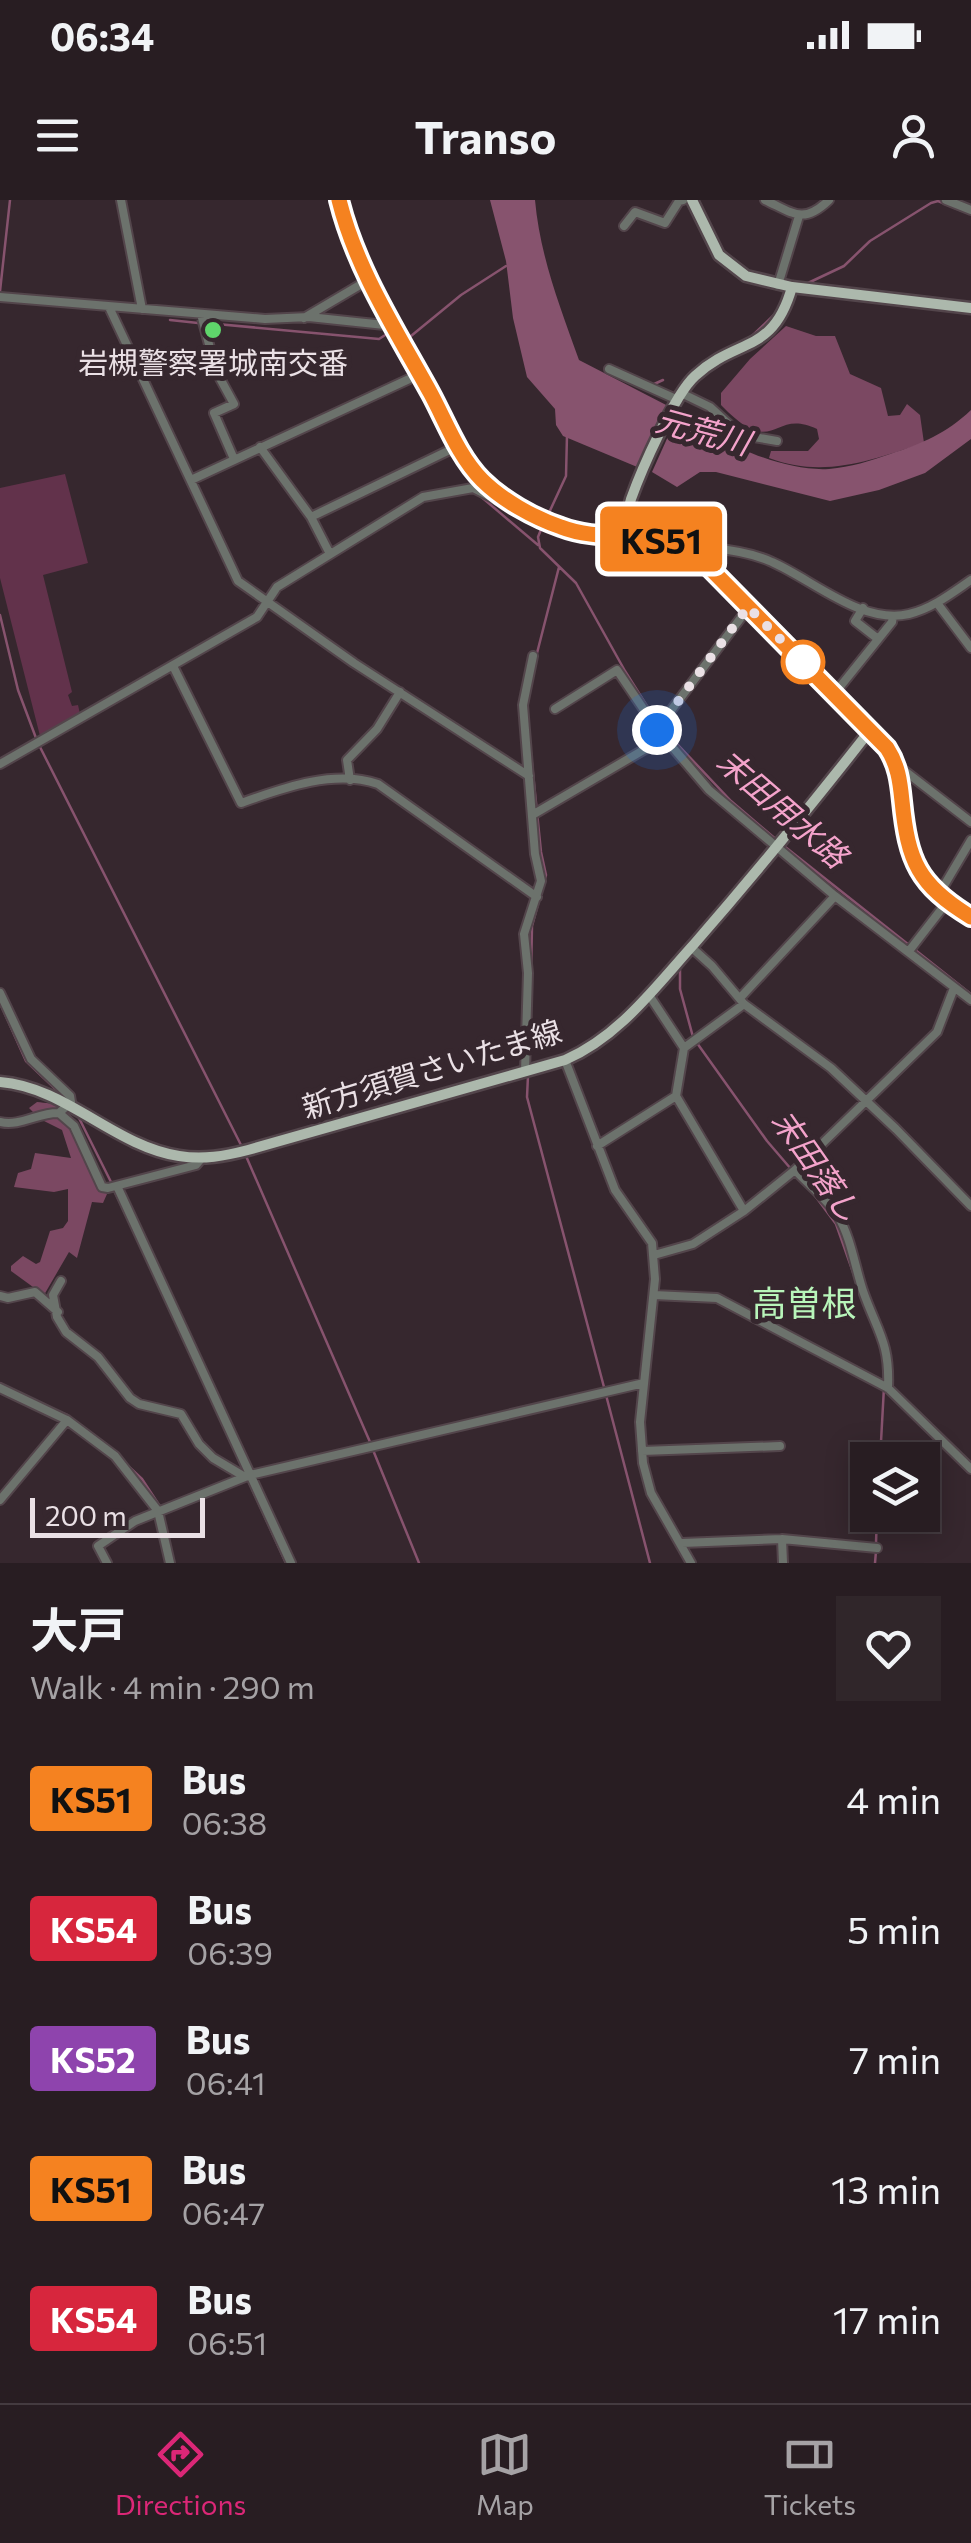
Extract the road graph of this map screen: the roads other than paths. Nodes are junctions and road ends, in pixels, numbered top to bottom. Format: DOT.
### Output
graph roads {
  1 [pos="121,200"];
  2 [pos="339,200"];
  3 [pos="683,200"];
  4 [pos="692,200"];
  5 [pos="765,200"];
  6 [pos="828,200"];
  7 [pos="946,200"];
  8 [pos="971,210"];
  9 [pos="799,216"];
  10 [pos="624,226"];
  11 [pos="370,279"];
  12 [pos="778,285"];
  13 [pos="792,287"];
  14 [pos="0,297"];
  15 [pos="109,306"];
  16 [pos="971,308"];
  17 [pos="142,309"];
  18 [pos="202,314"];
  19 [pos="304,318"];
  20 [pos="394,326"];
  21 [pos="609,369"];
  22 [pos="420,374"];
  23 [pos="678,399"];
  24 [pos="777,440"];
  25 [pos="260,446"];
  26 [pos="458,446"];
  27 [pos="234,459"];
  28 [pos="474,471"];
  29 [pos="190,480"];
  30 [pos="473,488"];
  31 [pos="504,496"];
  32 [pos="311,517"];
  33 [pos="628,537"];
  34 [pos="330,554"];
  35 [pos="700,558"];
  36 [pos="971,580"];
  37 [pos="937,603"];
  38 [pos="266,604"];
  39 [pos="748,607"];
  40 [pos="863,608"];
  41 [pos="894,616"];
  42 [pos="878,639"];
  43 [pos="971,648"];
  44 [pos="532,656"];
  45 [pos="173,666"];
  46 [pos="400,692"];
  47 [pos="835,693"];
  48 [pos="555,709"];
  49 [pos="871,729"];
  50 [pos="657,730"];
  51 [pos="664,738"];
  52 [pos="0,764"];
  53 [pos="897,765"];
  54 [pos="529,776"];
  55 [pos="350,780"];
  56 [pos="534,814"];
  57 [pos="971,822"];
  58 [pos="971,840"];
  59 [pos="779,848"];
  60 [pos="836,896"];
  61 [pos="537,898"];
  62 [pos="943,898"];
  63 [pos="971,917"];
  64 [pos="690,947"];
  65 [pos="909,951"];
  66 [pos="954,988"];
  67 [pos="0,993"];
  68 [pos="649,995"];
  69 [pos="971,1000"];
  70 [pos="742,1001"];
  71 [pos="684,1048"];
  72 [pos="565,1060"];
  73 [pos="525,1072"];
  74 [pos="0,1082"];
  75 [pos="676,1096"];
  76 [pos="866,1100"];
  77 [pos="64,1109"];
  78 [pos="21,1120"];
  79 [pos="0,1122"];
  80 [pos="21,1135"];
  81 [pos="598,1146"];
  82 [pos="202,1158"];
  83 [pos="795,1170"];
  84 [pos="117,1186"];
  85 [pos="971,1206"];
  86 [pos="744,1211"];
  87 [pos="654,1255"];
  88 [pos="61,1281"];
  89 [pos="654,1295"];
  90 [pos="0,1296"];
  91 [pos="58,1312"];
  92 [pos="644,1383"];
  93 [pos="0,1388"];
  94 [pos="888,1388"];
  95 [pos="67,1420"];
  96 [pos="780,1446"];
  97 [pos="642,1451"];
  98 [pos="971,1469"];
  99 [pos="247,1476"];
  100 [pos="0,1500"];
  101 [pos="158,1511"];
  102 [pos="782,1539"];
  103 [pos="682,1543"];
  104 [pos="877,1548"];
  105 [pos="107,1563"];
  106 [pos="170,1563"];
  107 [pos="292,1563"];
  108 [pos="691,1563"];
  109 [pos="783,1563"];
  1 -- 17 [label="street"];
  2 -- 11 [label="main road"];
  3 -- 10 [label="street"];
  4 -- 12 [label="main road"];
  5 -- 9 [label="street"];
  6 -- 9 [label="street"];
  7 -- 8 [label="street"];
  9 -- 12 [label="street"];
  11 -- 19 [label="street"];
  11 -- 20 [label="main road"];
  12 -- 13 [label="main road"];
  13 -- 16 [label="main road"];
  13 -- 23 [label="main road"];
  14 -- 15 [label="street"];
  15 -- 17 [label="street"];
  15 -- 29 [label="street"];
  17 -- 18 [label="street"];
  18 -- 19 [label="street"];
  18 -- 27 [label="street"];
  19 -- 20 [label="street"];
  20 -- 22 [label="main road"];
  21 -- 23 [label="street"];
  22 -- 25 [label="street"];
  22 -- 26 [label="main road"];
  23 -- 24 [label="street"];
  23 -- 33 [label="main road"];
  25 -- 27 [label="street"];
  25 -- 32 [label="street"];
  26 -- 28 [label="main road"];
  26 -- 32 [label="street"];
  27 -- 29 [label="street"];
  28 -- 30 [label="street"];
  28 -- 31 [label="main road"];
  29 -- 38 [label="street"];
  30 -- 31 [label="street"];
  30 -- 34 [label="street"];
  31 -- 33 [label="main road"];
  32 -- 34 [label="street"];
  33 -- 35 [label="main road"];
  34 -- 38 [label="street"];
  35 -- 39 [label="main road"];
  35 -- 40 [label="street"];
  36 -- 37 [label="street"];
  37 -- 41 [label="street"];
  37 -- 43 [label="street"];
  38 -- 45 [label="street"];
  38 -- 46 [label="street"];
  39 -- 47 [label="main road"];
  39 -- 50 [label="street"];
  40 -- 41 [label="street"];
  40 -- 42 [label="street"];
  41 -- 42 [label="street"];
  42 -- 47 [label="street"];
  44 -- 54 [label="street"];
  45 -- 52 [label="street"];
  45 -- 55 [label="street"];
  46 -- 54 [label="street"];
  46 -- 55 [label="street"];
  47 -- 49 [label="main road"];
  48 -- 50 [label="street"];
  49 -- 53 [label="main road"];
  49 -- 59 [label="main road, 新方須賀さいたま線"];
  50 -- 51 [label="street"];
  51 -- 56 [label="street"];
  51 -- 59 [label="street"];
  53 -- 57 [label="street"];
  53 -- 62 [label="main road"];
  54 -- 56 [label="street"];
  55 -- 61 [label="street"];
  56 -- 61 [label="street"];
  58 -- 62 [label="street"];
  59 -- 60 [label="street"];
  59 -- 64 [label="main road, 新方須賀さいたま線"];
  60 -- 65 [label="street"];
  60 -- 70 [label="street"];
  61 -- 73 [label="street"];
  62 -- 63 [label="main road"];
  62 -- 65 [label="street"];
  64 -- 68 [label="main road, 新方須賀さいたま線"];
  64 -- 70 [label="street"];
  65 -- 66 [label="street"];
  66 -- 69 [label="street"];
  66 -- 76 [label="street"];
  67 -- 77 [label="street"];
  68 -- 71 [label="street"];
  68 -- 72 [label="main road, 新方須賀さいたま線"];
  70 -- 71 [label="street"];
  70 -- 76 [label="street"];
  71 -- 75 [label="street"];
  72 -- 73 [label="main road, 新方須賀さいたま線"];
  72 -- 81 [label="street"];
  73 -- 82 [label="main road, 新方須賀さいたま線"];
  74 -- 77 [label="main road, 新方須賀さいたま線"];
  75 -- 81 [label="street"];
  75 -- 86 [label="street"];
  76 -- 83 [label="street"];
  76 -- 85 [label="street"];
  77 -- 78 [label="street"];
  77 -- 82 [label="main road, 新方須賀さいたま線"];
  77 -- 84 [label="street"];
  78 -- 79 [label="street"];
  78 -- 80 [label="street"];
  81 -- 87 [label="street"];
  82 -- 84 [label="street"];
  83 -- 86 [label="street"];
  83 -- 94 [label="street"];
  84 -- 99 [label="street"];
  86 -- 87 [label="street"];
  87 -- 89 [label="street"];
  88 -- 91 [label="street"];
  89 -- 92 [label="street"];
  89 -- 94 [label="street"];
  90 -- 91 [label="street"];
  91 -- 99 [label="street"];
  92 -- 97 [label="street"];
  92 -- 99 [label="street"];
  93 -- 95 [label="street"];
  94 -- 98 [label="street"];
  95 -- 100 [label="street"];
  95 -- 101 [label="street"];
  96 -- 97 [label="street"];
  97 -- 103 [label="street"];
  99 -- 101 [label="street"];
  99 -- 107 [label="street"];
  101 -- 105 [label="street"];
  101 -- 106 [label="street"];
  102 -- 103 [label="street"];
  102 -- 104 [label="street"];
  102 -- 109 [label="street"];
  103 -- 108 [label="street"];
}
